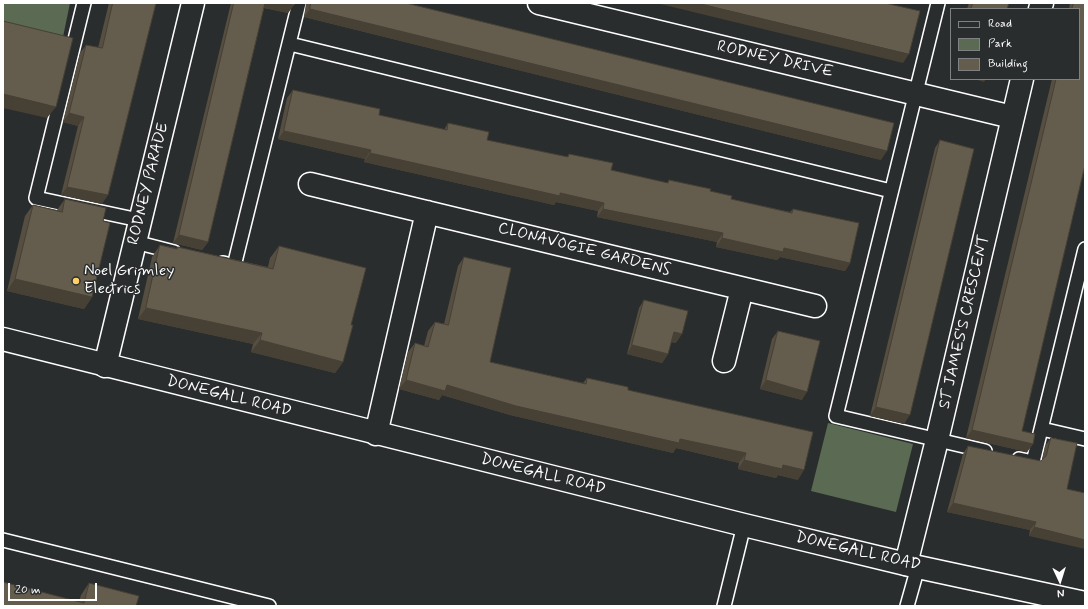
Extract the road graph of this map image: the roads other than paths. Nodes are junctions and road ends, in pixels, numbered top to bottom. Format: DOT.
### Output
graph roads {
  1 [pos="84,3"];
  2 [pos="193,3"];
  3 [pos="299,3"];
  4 [pos="539,3"];
  5 [pos="938,3"];
  6 [pos="290,44"];
  7 [pos="1022,80"];
  8 [pos="915,93"];
  9 [pos="1012,117"];
  10 [pos="310,184"];
  11 [pos="891,191"];
  12 [pos="427,212"];
  13 [pos="139,220"];
  14 [pos="135,242"];
  15 [pos="1085,249"];
  16 [pos="184,254"];
  17 [pos="212,261"];
  18 [pos="742,289"];
  19 [pos="815,306"];
  20 [pos="3,339"];
  21 [pos="724,361"];
  22 [pos="105,366"];
  23 [pos="1042,429"];
  24 [pos="376,434"];
  25 [pos="1085,439"];
  26 [pos="937,440"];
  27 [pos="995,453"];
  28 [pos="1010,457"];
  29 [pos="744,525"];
  30 [pos="3,540"];
  31 [pos="912,565"];
  32 [pos="1049,600"];
  33 [pos="1085,603"];
  34 [pos="269,606"];
  35 [pos="724,606"];
  36 [pos="907,606"];
  1 -- 13 [label="lane"];
  2 -- 13 [label="street, RODNEY PARADE"];
  3 -- 6 [label="lane"];
  4 -- 8 [label="street, RODNEY DRIVE"];
  5 -- 8 [label="lane"];
  6 -- 11 [label="lane"];
  6 -- 17 [label="lane"];
  7 -- 9 [label="street, ST JAMES'S CRESCENT"];
  8 -- 9 [label="street, RODNEY DRIVE"];
  8 -- 11 [label="lane"];
  9 -- 26 [label="street, ST JAMES'S CRESCENT"];
  10 -- 12 [label="street, CLONAVOGIE GARDENS"];
  11 -- 26 [label="lane"];
  12 -- 18 [label="street, CLONAVOGIE GARDENS"];
  12 -- 24 [label="street"];
  13 -- 14 [label="street, RODNEY PARADE"];
  14 -- 16 [label="lane"];
  14 -- 22 [label="street, RODNEY PARADE"];
  15 -- 23 [label="lane"];
  18 -- 19 [label="street, CLONAVOGIE GARDENS"];
  18 -- 21 [label="street"];
  20 -- 22 [label="street, DONEGALL ROAD"];
  22 -- 24 [label="street, DONEGALL ROAD"];
  23 -- 25 [label="lane"];
  23 -- 28 [label="lane"];
  24 -- 29 [label="street, DONEGALL ROAD"];
  26 -- 27 [label="lane"];
  26 -- 31 [label="street, ST JAMES'S CRESCENT"];
  29 -- 31 [label="street, DONEGALL ROAD"];
  29 -- 35 [label="lane"];
  30 -- 34 [label="lane"];
  31 -- 32 [label="street, DONEGALL ROAD"];
  31 -- 36 [label="lane"];
  32 -- 33 [label="street, DONEGALL ROAD"];
}
